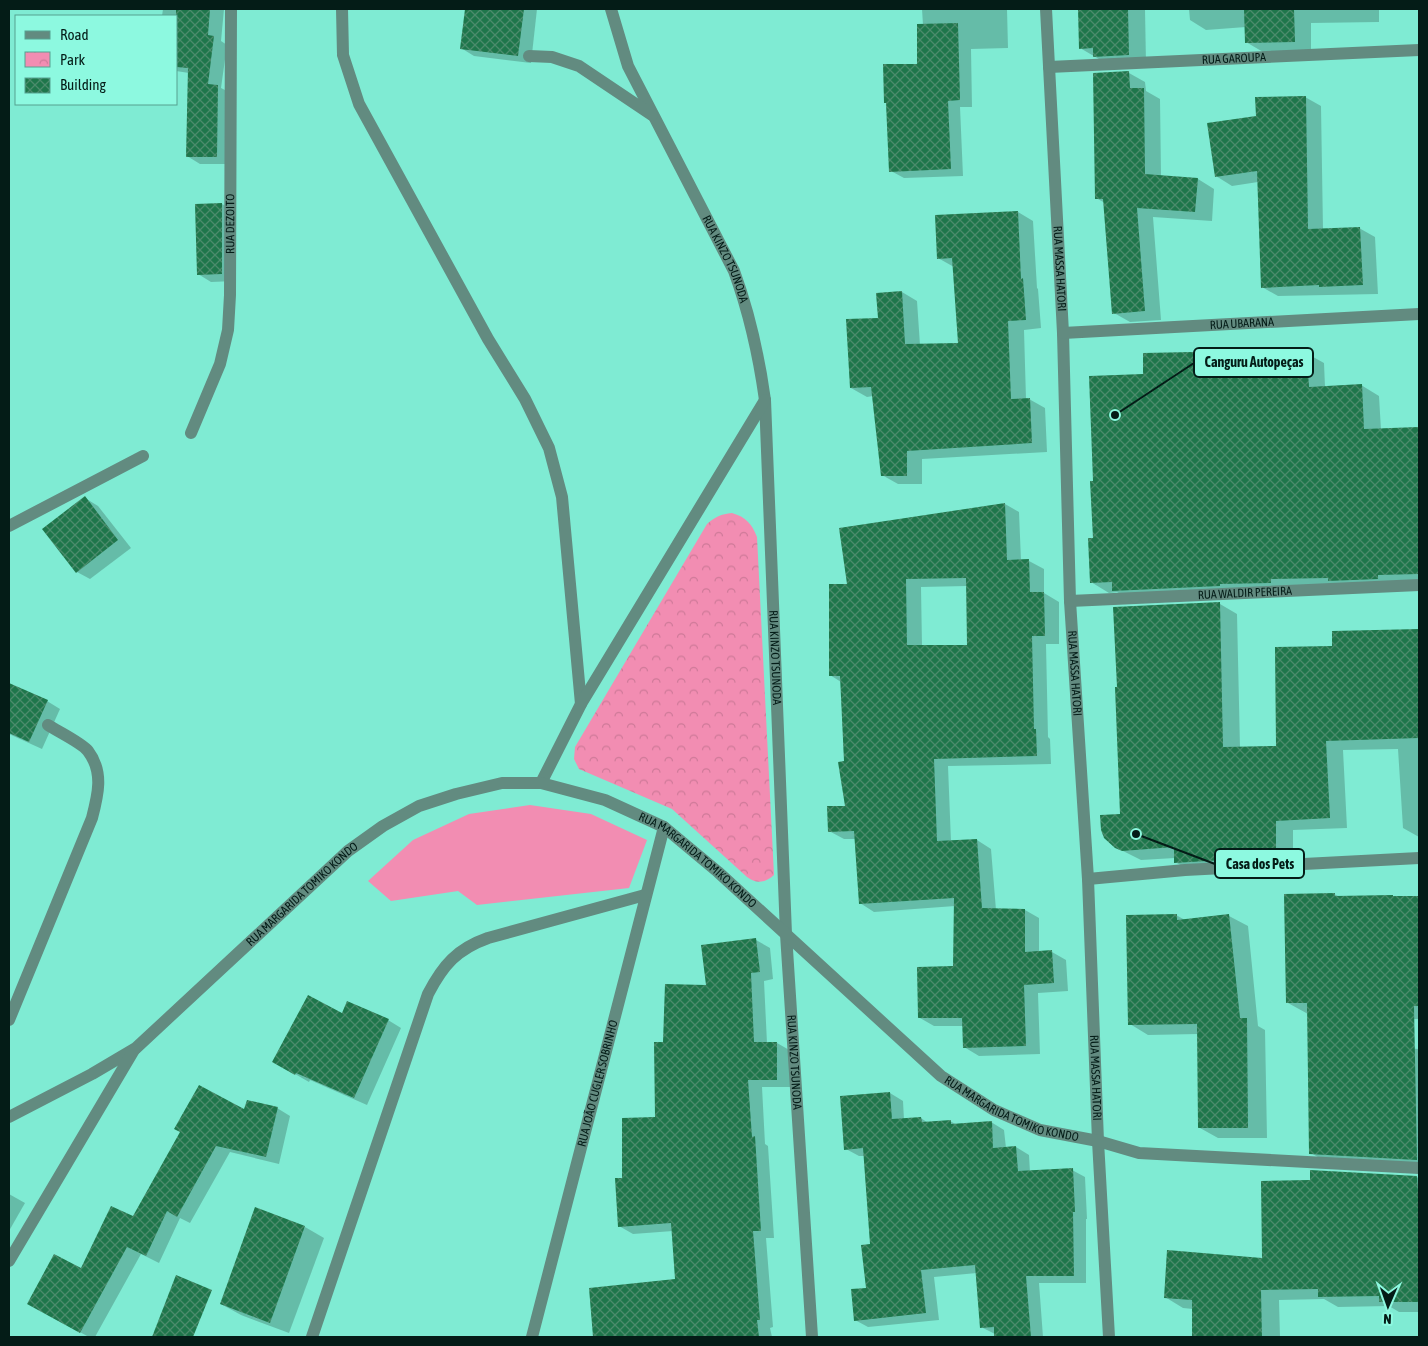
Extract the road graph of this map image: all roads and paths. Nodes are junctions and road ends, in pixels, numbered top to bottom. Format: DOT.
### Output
graph roads {
  1 [pos="231,9"];
  2 [pos="342,9"];
  3 [pos="611,9"];
  4 [pos="1046,9"];
  5 [pos="1419,50"];
  6 [pos="529,56"];
  7 [pos="1049,67"];
  8 [pos="654,116"];
  9 [pos="1419,314"];
  10 [pos="1063,334"];
  11 [pos="765,400"];
  12 [pos="191,433"];
  13 [pos="143,456"];
  14 [pos="9,526"];
  15 [pos="1419,585"];
  16 [pos="1070,601"];
  17 [pos="581,704"];
  18 [pos="48,725"];
  19 [pos="541,783"];
  20 [pos="664,827"];
  21 [pos="1419,858"];
  22 [pos="1088,879"];
  23 [pos="645,895"];
  24 [pos="786,934"];
  25 [pos="9,1020"];
  26 [pos="136,1048"];
  27 [pos="9,1117"];
  28 [pos="1098,1141"];
  29 [pos="1419,1168"];
  30 [pos="9,1260"];
  31 [pos="312,1337"];
  32 [pos="532,1337"];
  33 [pos="812,1337"];
  34 [pos="1109,1337"];
  1 -- 12 [label="street, RUA DEZOITO"];
  2 -- 17 [label="street"];
  3 -- 8 [label="street, RUA KINZO TSUNODA"];
  4 -- 7 [label="street, RUA MASSA HATORI"];
  5 -- 7 [label="street, RUA GAROUPA"];
  6 -- 8 [label="street"];
  7 -- 10 [label="street, RUA MASSA HATORI"];
  8 -- 11 [label="street, RUA KINZO TSUNODA"];
  9 -- 10 [label="street, RUA UBARANA"];
  10 -- 16 [label="street, RUA MASSA HATORI"];
  11 -- 17 [label="street"];
  11 -- 24 [label="street, RUA KINZO TSUNODA"];
  13 -- 14 [label="street"];
  15 -- 16 [label="street, RUA WALDIR PEREIRA"];
  16 -- 22 [label="street, RUA MASSA HATORI"];
  17 -- 19 [label="street"];
  18 -- 25 [label="street"];
  19 -- 20 [label="street, RUA MARGARIDA TOMIKO KONDO"];
  19 -- 26 [label="street, RUA MARGARIDA TOMIKO KONDO"];
  20 -- 23 [label="street, RUA JOÃO CUGLER SOBRINHO"];
  20 -- 24 [label="street, RUA MARGARIDA TOMIKO KONDO"];
  21 -- 22 [label="street"];
  22 -- 28 [label="street, RUA MASSA HATORI"];
  23 -- 31 [label="street"];
  23 -- 32 [label="street, RUA JOÃO CUGLER SOBRINHO"];
  24 -- 28 [label="street, RUA MARGARIDA TOMIKO KONDO"];
  24 -- 33 [label="street, RUA KINZO TSUNODA"];
  26 -- 27 [label="street, RUA MARGARIDA TOMIKO KONDO"];
  26 -- 30 [label="street"];
  28 -- 29 [label="street, RUA MARGARIDA TOMIKO KONDO"];
  28 -- 34 [label="street, RUA MASSA HATORI"];
}
